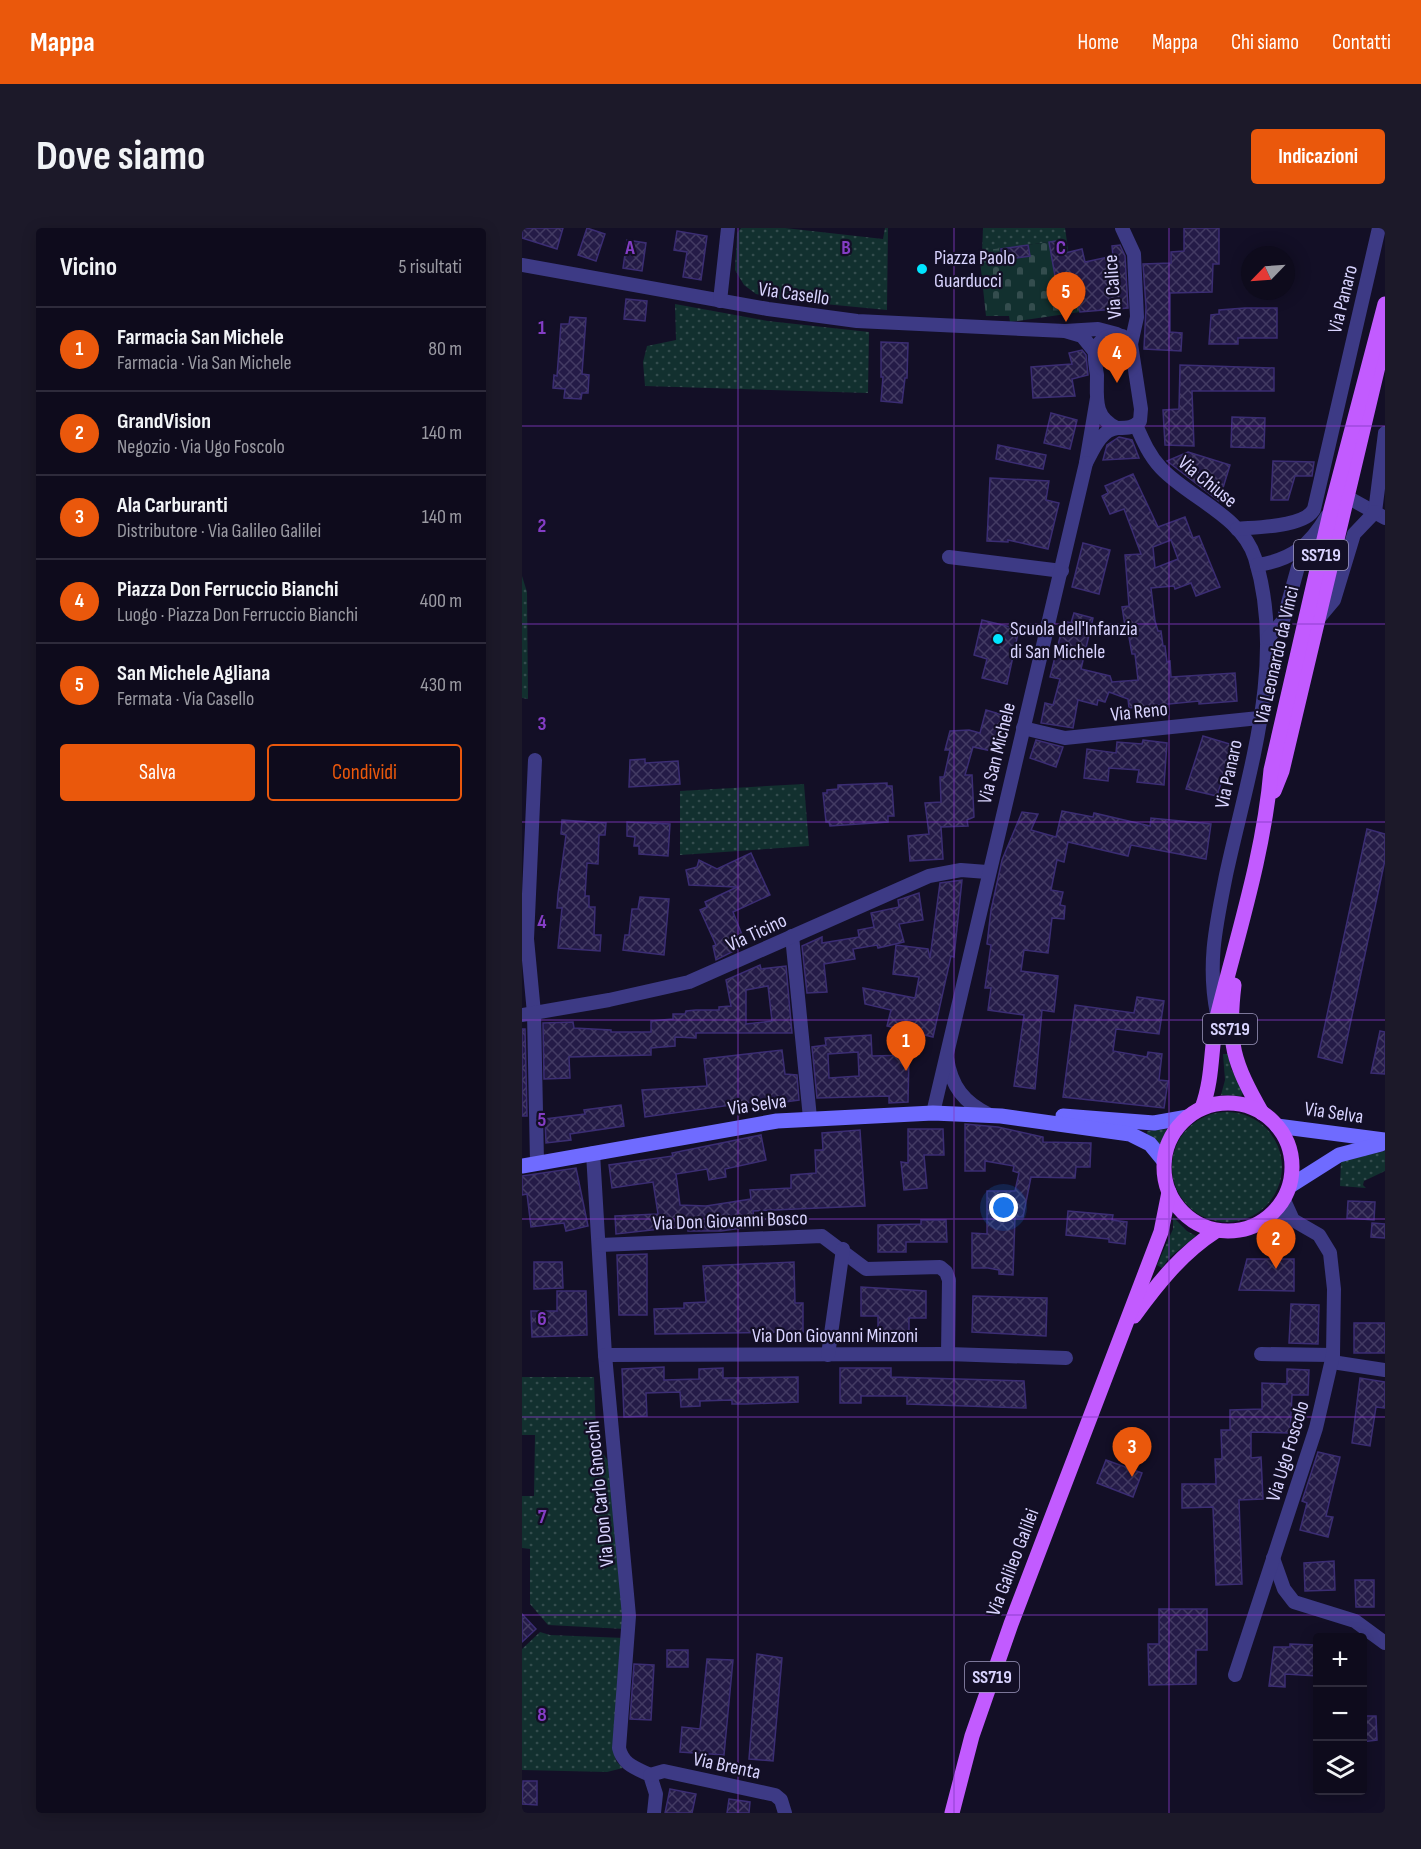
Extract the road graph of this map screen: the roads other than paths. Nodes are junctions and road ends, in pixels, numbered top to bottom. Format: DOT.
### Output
graph roads {
  1 [pos="728,228"];
  2 [pos="1122,228"];
  3 [pos="1378,228"];
  4 [pos="522,265"];
  5 [pos="720,301"];
  6 [pos="1385,304"];
  7 [pos="1065,330"];
  8 [pos="1117,334"];
  9 [pos="1385,337"];
  10 [pos="1131,344"];
  11 [pos="1095,352"];
  12 [pos="1096,398"];
  13 [pos="1136,425"];
  14 [pos="1117,428"];
  15 [pos="1385,433"];
  16 [pos="1086,463"];
  17 [pos="1349,498"];
  18 [pos="1331,509"];
  19 [pos="1380,515"];
  20 [pos="1237,529"];
  21 [pos="949,557"];
  22 [pos="1257,565"];
  23 [pos="1298,567"];
  24 [pos="1062,571"];
  25 [pos="1318,619"];
  26 [pos="1268,638"];
  27 [pos="1259,718"];
  28 [pos="1023,728"];
  29 [pos="535,760"];
  30 [pos="1268,808"];
  31 [pos="987,872"];
  32 [pos="792,936"];
  33 [pos="1239,939"];
  34 [pos="528,1014"];
  35 [pos="1217,1016"];
  36 [pos="947,1053"];
  37 [pos="1202,1108"];
  38 [pos="933,1113"];
  39 [pos="1262,1113"];
  40 [pos="996,1116"];
  41 [pos="1188,1117"];
  42 [pos="810,1118"];
  43 [pos="1277,1126"];
  44 [pos="1385,1141"];
  45 [pos="593,1153"];
  46 [pos="1164,1161"];
  47 [pos="537,1162"];
  48 [pos="522,1166"];
  49 [pos="1169,1192"];
  50 [pos="1287,1193"];
  51 [pos="1267,1219"];
  52 [pos="1293,1220"];
  53 [pos="1216,1231"];
  54 [pos="600,1245"];
  55 [pos="843,1249"];
  56 [pos="1123,1330"];
  57 [pos="828,1354"];
  58 [pos="948,1354"];
  59 [pos="1261,1354"];
  60 [pos="605,1355"];
  61 [pos="1066,1358"];
  62 [pos="1332,1358"];
  63 [pos="1385,1370"];
  64 [pos="1273,1558"];
  65 [pos="1385,1643"];
  66 [pos="1235,1675"];
  67 [pos="650,1775"];
  68 [pos="654,1813"];
  69 [pos="785,1813"];
  70 [pos="952,1813"];
  1 -- 5 [label="street"];
  2 -- 10 [label="street, Via Calice"];
  3 -- 20 [label="street, Via Panaro"];
  4 -- 5 [label="street, Via Casello"];
  5 -- 7 [label="street, Via Casello"];
  6 -- 18 [label="main road, Via Leonardo da Vinci / SS719"];
  7 -- 8 [label="street, Via Casello"];
  7 -- 11 [label="street, Via Casello"];
  8 -- 10 [label="street"];
  8 -- 11 [label="street"];
  9 -- 17 [label="main road, Via Leonardo da Vinci / SS719"];
  10 -- 13 [label="street"];
  11 -- 12 [label="street, Via San Michele"];
  12 -- 14 [label="street"];
  12 -- 16 [label="street, Via San Michele"];
  13 -- 14 [label="street"];
  13 -- 20 [label="street, Via Chiuse"];
  14 -- 16 [label="street, Via San Michele"];
  15 -- 19 [label="street"];
  16 -- 24 [label="street, Via San Michele"];
  17 -- 19 [label="street"];
  17 -- 25 [label="main road, Via Leonardo da Vinci / SS719"];
  18 -- 22 [label="street"];
  18 -- 30 [label="main road, Via Leonardo da Vinci / SS719"];
  19 -- 25 [label="street"];
  20 -- 22 [label="street, Via Chiuse"];
  21 -- 24 [label="street"];
  22 -- 26 [label="street, Via Panaro"];
  23 -- 26 [label="street"];
  24 -- 28 [label="street, Via San Michele"];
  25 -- 30 [label="main road, Via Leonardo da Vinci / SS719"];
  26 -- 27 [label="street, Via Panaro"];
  27 -- 28 [label="street, Via Reno"];
  27 -- 35 [label="street, Via Panaro"];
  28 -- 31 [label="street, Via San Michele"];
  29 -- 34 [label="street"];
  30 -- 33 [label="main road, Via Leonardo da Vinci / SS719"];
  31 -- 32 [label="street, Via Ticino"];
  31 -- 36 [label="street, Via San Michele"];
  32 -- 34 [label="street, Via Ticino"];
  32 -- 42 [label="street"];
  33 -- 35 [label="main road, Via Leonardo da Vinci / SS719"];
  33 -- 39 [label="main road, Via Leonardo da Vinci / SS719"];
  34 -- 47 [label="street"];
  35 -- 37 [label="main road, Via Leonardo da Vinci / SS719"];
  36 -- 38 [label="street, Via San Michele"];
  36 -- 40 [label="street, Via San Michele"];
  37 -- 39 [label="main road"];
  37 -- 41 [label="main road"];
  38 -- 40 [label="main road, Via Selva"];
  38 -- 42 [label="main road, Via Selva"];
  39 -- 43 [label="main road"];
  40 -- 41 [label="main road, Via Selva"];
  40 -- 46 [label="main road, Via Selva"];
  41 -- 46 [label="main road"];
  42 -- 45 [label="main road, Via Selva"];
  43 -- 44 [label="main road, Via Selva"];
  43 -- 50 [label="main road"];
  44 -- 50 [label="main road, Via Selva"];
  45 -- 47 [label="main road, Via Selva"];
  45 -- 54 [label="street, Via Don Carlo Gnocchi"];
  46 -- 49 [label="main road"];
  47 -- 48 [label="main road, Via Selva"];
  49 -- 53 [label="main road"];
  49 -- 56 [label="main road, Via Galileo Galilei / SS719"];
  50 -- 51 [label="main road"];
  50 -- 52 [label="street"];
  51 -- 52 [label="street"];
  51 -- 53 [label="main road"];
  52 -- 62 [label="street, Via Ugo Foscolo"];
  53 -- 56 [label="main road, Via Galileo Galilei / SS719"];
  54 -- 55 [label="street, Via Don Giovanni Bosco"];
  54 -- 60 [label="street, Via Don Carlo Gnocchi"];
  55 -- 57 [label="street"];
  55 -- 58 [label="street, Via Don Giovanni Bosco"];
  56 -- 70 [label="main road, Via Galileo Galilei / SS719"];
  57 -- 58 [label="street, Via Don Giovanni Minzoni"];
  57 -- 60 [label="street, Via Don Giovanni Minzoni"];
  58 -- 61 [label="street, Via Don Giovanni Minzoni"];
  59 -- 62 [label="street"];
  60 -- 67 [label="street, Via Don Carlo Gnocchi"];
  62 -- 63 [label="street"];
  62 -- 64 [label="street, Via Ugo Foscolo"];
  64 -- 65 [label="street"];
  64 -- 66 [label="street, Via Ugo Foscolo"];
  67 -- 68 [label="street"];
  67 -- 69 [label="street, Via Brenta"];
}
